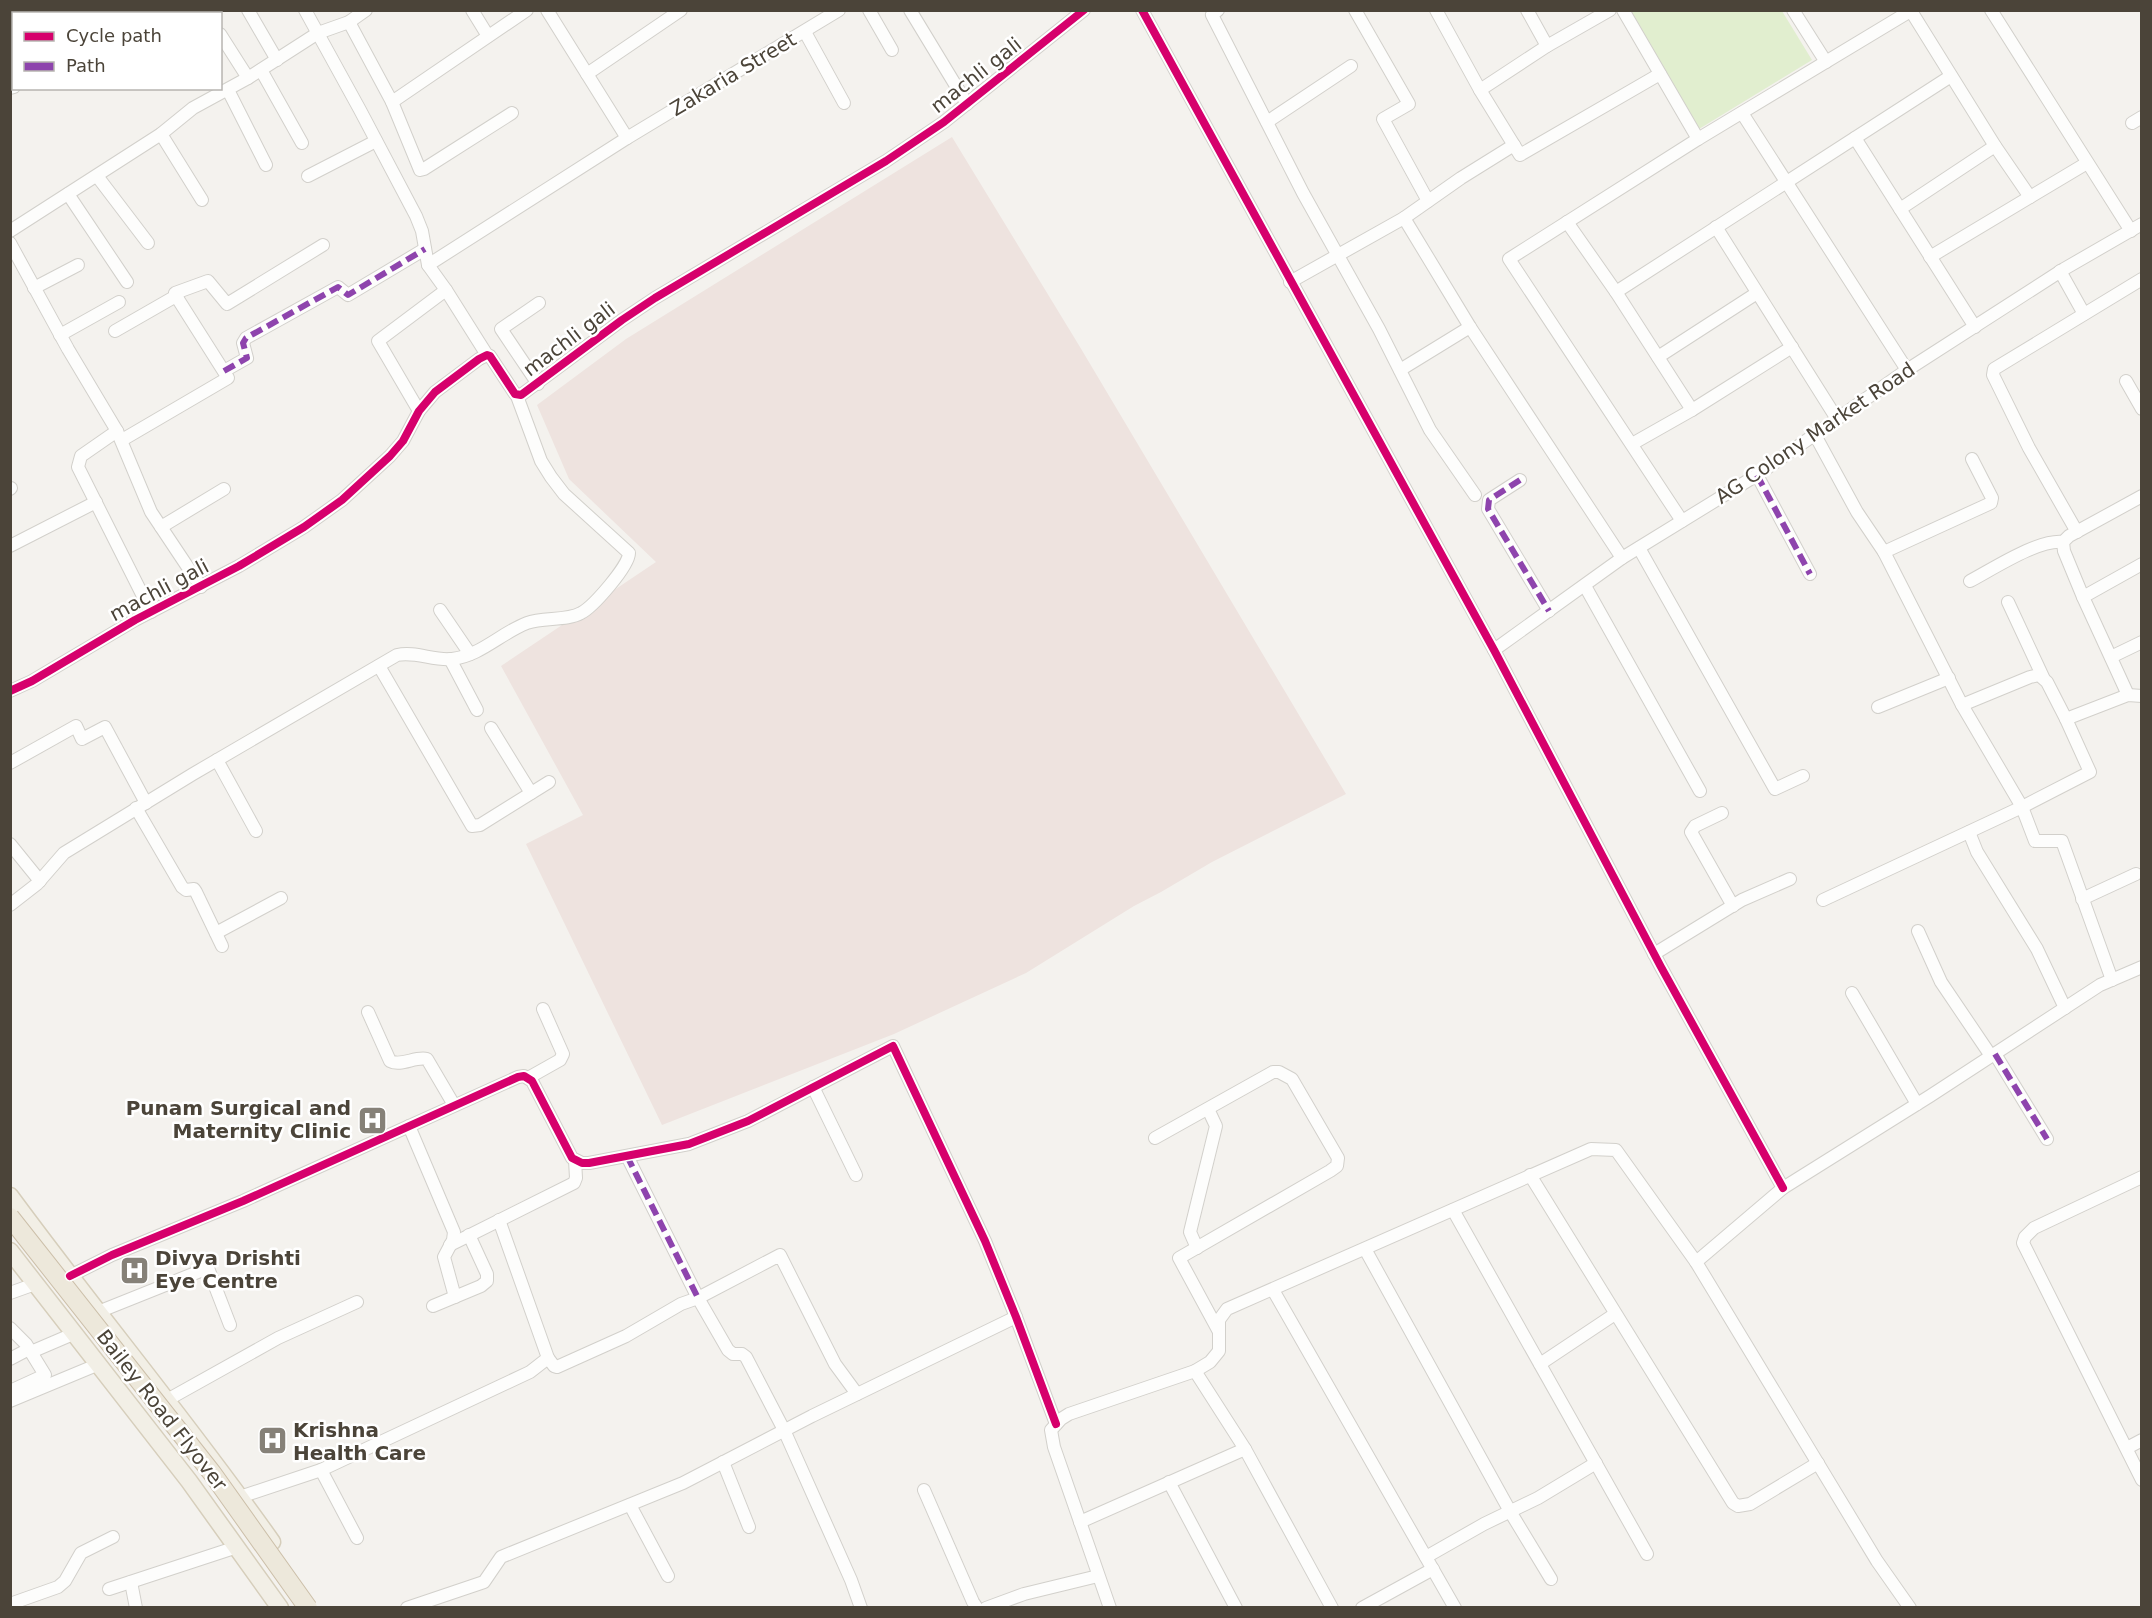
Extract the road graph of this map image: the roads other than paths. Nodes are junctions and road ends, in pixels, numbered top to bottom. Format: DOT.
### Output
graph roads {
  1 [pos="248,10"];
  2 [pos="305,10"];
  3 [pos="366,10"];
  4 [pos="472,10"];
  5 [pos="527,10"];
  6 [pos="547,10"];
  7 [pos="681,10"];
  8 [pos="839,10"];
  9 [pos="869,10"];
  10 [pos="910,10"];
  11 [pos="1084,10"];
  12 [pos="1142,10"];
  13 [pos="1355,10"];
  14 [pos="1436,10"];
  15 [pos="1527,10"];
  16 [pos="1611,10"];
  17 [pos="1623,10"];
  18 [pos="1793,10"];
  19 [pos="1991,10"];
  20 [pos="1214,11"];
  21 [pos="1912,11"];
  22 [pos="349,22"];
  23 [pos="805,32"];
  24 [pos="318,33"];
  25 [pos="488,36"];
  26 [pos="222,37"];
  27 [pos="1547,46"];
  28 [pos="892,50"];
  29 [pos="277,60"];
  30 [pos="1826,62"];
  31 [pos="1351,66"];
  32 [pos="261,70"];
  33 [pos="587,74"];
  34 [pos="1660,74"];
  35 [pos="1952,75"];
  36 [pos="248,78"];
  37 [pos="228,90"];
  38 [pos="1480,90"];
  39 [pos="392,102"];
  40 [pos="844,103"];
  41 [pos="967,104"];
  42 [pos="512,113"];
  43 [pos="1742,113"];
  44 [pos="1267,122"];
  45 [pos="161,134"];
  46 [pos="627,138"];
  47 [pos="1855,138"];
  48 [pos="1698,139"];
  49 [pos="376,141"];
  50 [pos="302,143"];
  51 [pos="1514,145"];
  52 [pos="1995,146"];
  53 [pos="2087,163"];
  54 [pos="266,165"];
  55 [pos="97,176"];
  56 [pos="308,176"];
  57 [pos="1786,182"];
  58 [pos="68,194"];
  59 [pos="2030,197"];
  60 [pos="202,200"];
  61 [pos="1428,201"];
  62 [pos="1900,209"];
  63 [pos="1404,218"];
  64 [pos="1567,222"];
  65 [pos="1716,227"];
  66 [pos="2136,227"];
  67 [pos="10,231"];
  68 [pos="10,243"];
  69 [pos="148,243"];
  70 [pos="324,245"];
  71 [pos="425,249"];
  72 [pos="1338,256"];
  73 [pos="1930,257"];
  74 [pos="78,265"];
  75 [pos="428,265"];
  76 [pos="2060,271"];
  77 [pos="2142,279"];
  78 [pos="128,282"];
  79 [pos="1290,282"];
  80 [pos="34,288"];
  81 [pos="446,290"];
  82 [pos="1616,292"];
  83 [pos="1757,293"];
  84 [pos="178,299"];
  85 [pos="119,302"];
  86 [pos="539,303"];
  87 [pos="2084,314"];
  88 [pos="1470,327"];
  89 [pos="1975,327"];
  90 [pos="115,331"];
  91 [pos="60,335"];
  92 [pos="1792,347"];
  93 [pos="487,355"];
  94 [pos="1658,357"];
  95 [pos="1400,370"];
  96 [pos="1907,370"];
  97 [pos="224,371"];
  98 [pos="2126,381"];
  99 [pos="538,384"];
  100 [pos="518,396"];
  101 [pos="1692,410"];
  102 [pos="2142,410"];
  103 [pos="419,411"];
  104 [pos="1838,419"];
  105 [pos="1815,435"];
  106 [pos="119,436"];
  107 [pos="1632,444"];
  108 [pos="1972,459"];
  109 [pos="1757,475"];
  110 [pos="1520,480"];
  111 [pos="224,489"];
  112 [pos="1475,495"];
  113 [pos="2142,496"];
  114 [pos="96,502"];
  115 [pos="1682,521"];
  116 [pos="160,526"];
  117 [pos="2077,532"];
  118 [pos="2063,542"];
  119 [pos="10,546"];
  120 [pos="1639,548"];
  121 [pos="1884,552"];
  122 [pos="1622,558"];
  123 [pos="2142,564"];
  124 [pos="1810,574"];
  125 [pos="1970,581"];
  126 [pos="1585,586"];
  127 [pos="201,587"];
  128 [pos="2083,597"];
  129 [pos="2008,602"];
  130 [pos="440,610"];
  131 [pos="1549,611"];
  132 [pos="151,612"];
  133 [pos="2142,642"];
  134 [pos="1494,650"];
  135 [pos="470,654"];
  136 [pos="2110,657"];
  137 [pos="450,659"];
  138 [pos="379,666"];
  139 [pos="2043,677"];
  140 [pos="1949,678"];
  141 [pos="10,691"];
  142 [pos="2128,695"];
  143 [pos="2142,696"];
  144 [pos="1962,705"];
  145 [pos="1878,707"];
  146 [pos="477,710"];
  147 [pos="2066,719"];
  148 [pos="491,728"];
  149 [pos="217,760"];
  150 [pos="10,763"];
  151 [pos="1803,776"];
  152 [pos="549,782"];
  153 [pos="1700,790"];
  154 [pos="531,793"];
  155 [pos="141,806"];
  156 [pos="2022,807"];
  157 [pos="1722,813"];
  158 [pos="256,831"];
  159 [pos="1969,832"];
  160 [pos="10,844"];
  161 [pos="2136,874"];
  162 [pos="1790,879"];
  163 [pos="40,881"];
  164 [pos="281,898"];
  165 [pos="2082,899"];
  166 [pos="1823,900"];
  167 [pos="10,904"];
  168 [pos="1733,906"];
  169 [pos="1918,931"];
  170 [pos="216,933"];
  171 [pos="222,946"];
  172 [pos="1654,954"];
  173 [pos="2142,967"];
  174 [pos="2112,980"];
  175 [pos="1852,993"];
  176 [pos="2065,1008"];
  177 [pos="543,1009"];
  178 [pos="368,1012"];
  179 [pos="1993,1055"];
  180 [pos="528,1078"];
  181 [pos="813,1088"];
  182 [pos="1917,1104"];
  183 [pos="454,1105"];
  184 [pos="1208,1108"];
  185 [pos="409,1126"];
  186 [pos="1155,1138"];
  187 [pos="2047,1139"];
  188 [pos="627,1156"];
  189 [pos="575,1160"];
  190 [pos="856,1174"];
  191 [pos="1530,1175"];
  192 [pos="2142,1177"];
  193 [pos="1783,1188"];
  194 [pos="10,1196"];
  195 [pos="1453,1210"];
  196 [pos="10,1217"];
  197 [pos="499,1220"];
  198 [pos="32,1225"];
  199 [pos="10,1234"];
  200 [pos="469,1235"];
  201 [pos="10,1240"];
  202 [pos="450,1245"];
  203 [pos="1197,1248"];
  204 [pos="1365,1250"];
  205 [pos="10,1251"];
  206 [pos="1696,1262"];
  207 [pos="69,1276"];
  208 [pos="35,1284"];
  209 [pos="1273,1290"];
  210 [pos="10,1293"];
  211 [pos="455,1297"];
  212 [pos="698,1298"];
  213 [pos="357,1302"];
  214 [pos="433,1306"];
  215 [pos="98,1312"];
  216 [pos="1615,1314"];
  217 [pos="1016,1317"];
  218 [pos="230,1325"];
  219 [pos="10,1328"];
  220 [pos="1218,1329"];
  221 [pos="73,1334"];
  222 [pos="119,1340"];
  223 [pos="30,1351"];
  224 [pos="548,1358"];
  225 [pos="10,1359"];
  226 [pos="96,1360"];
  227 [pos="1540,1364"];
  228 [pos="1195,1371"];
  229 [pos="10,1391"];
  230 [pos="856,1394"];
  231 [pos="167,1400"];
  232 [pos="10,1401"];
  233 [pos="1056,1424"];
  234 [pos="784,1430"];
  235 [pos="2142,1440"];
  236 [pos="2127,1448"];
  237 [pos="1245,1449"];
  238 [pos="723,1462"];
  239 [pos="1596,1463"];
  240 [pos="1818,1463"];
  241 [pos="321,1470"];
  242 [pos="2142,1480"];
  243 [pos="1169,1482"];
  244 [pos="924,1490"];
  245 [pos="240,1497"];
  246 [pos="630,1505"];
  247 [pos="1511,1513"];
  248 [pos="1080,1522"];
  249 [pos="749,1527"];
  250 [pos="112,1537"];
  251 [pos="357,1538"];
  252 [pos="237,1547"];
  253 [pos="1647,1554"];
  254 [pos="1426,1557"];
  255 [pos="1433,1569"];
  256 [pos="668,1576"];
  257 [pos="1098,1576"];
  258 [pos="1551,1579"];
  259 [pos="131,1582"];
  260 [pos="109,1589"];
  261 [pos="10,1604"];
  262 [pos="136,1608"];
  263 [pos="280,1608"];
  264 [pos="294,1608"];
  265 [pos="308,1608"];
  266 [pos="318,1608"];
  267 [pos="407,1608"];
  268 [pos="861,1608"];
  269 [pos="977,1608"];
  270 [pos="986,1608"];
  271 [pos="1110,1608"];
  272 [pos="1236,1608"];
  273 [pos="1332,1608"];
  274 [pos="1362,1608"];
  275 [pos="1455,1608"];
  276 [pos="1910,1608"];
  1 -- 29 [label="street"];
  2 -- 24 [label="street"];
  3 -- 22 [label="street"];
  4 -- 25 [label="street"];
  5 -- 25 [label="street"];
  6 -- 33 [label="street"];
  7 -- 33 [label="street"];
  8 -- 23 [label="street, Zakaria Street"];
  9 -- 28 [label="street"];
  10 -- 41 [label="street"];
  11 -- 41 [label="street, machli gali"];
  12 -- 79 [label="street"];
  13 -- 61 [label="street"];
  14 -- 38 [label="street"];
  15 -- 27 [label="street"];
  16 -- 27 [label="street"];
  17 -- 34 [label="street"];
  18 -- 30 [label="street"];
  19 -- 53 [label="street"];
  20 -- 44 [label="street"];
  21 -- 30 [label="street"];
  21 -- 35 [label="street"];
  22 -- 24 [label="street"];
  22 -- 39 [label="street"];
  23 -- 40 [label="street"];
  23 -- 46 [label="street, Zakaria Street"];
  24 -- 29 [label="street"];
  24 -- 49 [label="street"];
  25 -- 39 [label="street"];
  26 -- 36 [label="street"];
  27 -- 38 [label="street"];
  29 -- 32 [label="street"];
  30 -- 43 [label="street"];
  31 -- 44 [label="street"];
  32 -- 36 [label="street"];
  32 -- 50 [label="street"];
  33 -- 46 [label="street"];
  34 -- 48 [label="street"];
  34 -- 51 [label="street"];
  35 -- 47 [label="street"];
  35 -- 52 [label="street"];
  36 -- 37 [label="street"];
  37 -- 45 [label="street"];
  37 -- 54 [label="street"];
  38 -- 51 [label="street"];
  39 -- 42 [label="street"];
  41 -- 99 [label="street, machli gali"];
  43 -- 48 [label="street"];
  43 -- 57 [label="street"];
  44 -- 72 [label="street"];
  45 -- 55 [label="street"];
  45 -- 60 [label="street"];
  46 -- 75 [label="street, Zakaria Street"];
  47 -- 57 [label="street"];
  47 -- 62 [label="street"];
  48 -- 64 [label="street"];
  49 -- 56 [label="street"];
  49 -- 71 [label="street"];
  51 -- 61 [label="street"];
  52 -- 59 [label="street"];
  52 -- 62 [label="street"];
  53 -- 59 [label="street"];
  53 -- 66 [label="street"];
  55 -- 58 [label="street"];
  55 -- 69 [label="street"];
  57 -- 65 [label="street"];
  57 -- 96 [label="street"];
  58 -- 67 [label="street"];
  58 -- 78 [label="street"];
  59 -- 73 [label="street"];
  61 -- 63 [label="street"];
  62 -- 73 [label="street"];
  63 -- 72 [label="street"];
  63 -- 88 [label="street"];
  64 -- 82 [label="street"];
  64 -- 107 [label="street"];
  65 -- 82 [label="street"];
  65 -- 83 [label="street"];
  66 -- 76 [label="street, AG Colony Market Road"];
  68 -- 80 [label="street"];
  70 -- 84 [label="street"];
  71 -- 75 [label="street"];
  71 -- 97 [label="street"];
  72 -- 79 [label="street"];
  72 -- 95 [label="street"];
  73 -- 89 [label="street"];
  74 -- 80 [label="street"];
  75 -- 81 [label="street"];
  76 -- 87 [label="street"];
  76 -- 89 [label="street, AG Colony Market Road"];
  77 -- 87 [label="street"];
  79 -- 134 [label="street"];
  80 -- 91 [label="street"];
  81 -- 93 [label="street"];
  81 -- 103 [label="street"];
  82 -- 94 [label="street"];
  83 -- 92 [label="street"];
  83 -- 94 [label="street"];
  84 -- 90 [label="street"];
  84 -- 97 [label="street"];
  85 -- 91 [label="street"];
  86 -- 99 [label="street"];
  87 -- 117 [label="street"];
  88 -- 95 [label="street"];
  88 -- 122 [label="street"];
  89 -- 96 [label="street, AG Colony Market Road"];
  91 -- 106 [label="street"];
  92 -- 101 [label="street"];
  92 -- 104 [label="street"];
  93 -- 100 [label="street, machli gali"];
  93 -- 103 [label="street, machli gali"];
  94 -- 101 [label="street"];
  95 -- 112 [label="street"];
  96 -- 104 [label="street, AG Colony Market Road"];
  97 -- 106 [label="street"];
  98 -- 102 [label="street"];
  99 -- 100 [label="street, machli gali"];
  100 -- 135 [label="street"];
  101 -- 107 [label="street"];
  103 -- 127 [label="street, machli gali"];
  104 -- 105 [label="street, AG Colony Market Road"];
  105 -- 109 [label="street, AG Colony Market Road"];
  105 -- 121 [label="street"];
  106 -- 114 [label="street"];
  106 -- 116 [label="street"];
  107 -- 115 [label="street"];
  108 -- 121 [label="street"];
  109 -- 115 [label="street, AG Colony Market Road"];
  109 -- 124 [label="street"];
  110 -- 131 [label="street"];
  111 -- 116 [label="street"];
  113 -- 117 [label="street"];
  114 -- 119 [label="street"];
  114 -- 132 [label="street"];
  115 -- 120 [label="street, AG Colony Market Road"];
  116 -- 127 [label="street"];
  117 -- 118 [label="street"];
  118 -- 125 [label="street"];
  118 -- 128 [label="street"];
  120 -- 122 [label="street, AG Colony Market Road"];
  120 -- 151 [label="street"];
  121 -- 140 [label="street"];
  122 -- 126 [label="street, AG Colony Market Road"];
  123 -- 128 [label="street"];
  126 -- 131 [label="street, AG Colony Market Road"];
  126 -- 153 [label="street"];
  127 -- 132 [label="street, machli gali"];
  128 -- 136 [label="street"];
  129 -- 139 [label="street"];
  130 -- 135 [label="street"];
  131 -- 134 [label="street, AG Colony Market Road"];
  132 -- 141 [label="street, machli gali"];
  133 -- 136 [label="street"];
  134 -- 172 [label="street"];
  135 -- 137 [label="street"];
  136 -- 142 [label="street"];
  137 -- 138 [label="street"];
  137 -- 146 [label="street"];
  138 -- 149 [label="street"];
  138 -- 154 [label="street"];
  139 -- 144 [label="street"];
  139 -- 147 [label="street"];
  140 -- 144 [label="street"];
  140 -- 145 [label="street"];
  142 -- 143 [label="street"];
  142 -- 147 [label="street"];
  144 -- 156 [label="street"];
  147 -- 156 [label="street"];
  148 -- 154 [label="street"];
  149 -- 155 [label="street"];
  149 -- 158 [label="street"];
  150 -- 155 [label="street"];
  152 -- 154 [label="street"];
  155 -- 163 [label="street"];
  155 -- 170 [label="street"];
  156 -- 159 [label="street"];
  156 -- 165 [label="street"];
  157 -- 168 [label="street"];
  159 -- 166 [label="street"];
  159 -- 176 [label="street"];
  160 -- 163 [label="street"];
  161 -- 165 [label="street"];
  162 -- 168 [label="street"];
  163 -- 167 [label="street"];
  164 -- 170 [label="street"];
  165 -- 174 [label="street"];
  168 -- 172 [label="street"];
  169 -- 179 [label="street"];
  170 -- 171 [label="street"];
  172 -- 193 [label="street"];
  173 -- 174 [label="street"];
  174 -- 176 [label="street"];
  175 -- 182 [label="street"];
  176 -- 179 [label="street"];
  177 -- 180 [label="street"];
  178 -- 183 [label="street"];
  179 -- 182 [label="street"];
  179 -- 187 [label="street"];
  180 -- 183 [label="street"];
  180 -- 189 [label="street"];
  181 -- 188 [label="street"];
  181 -- 190 [label="street"];
  181 -- 217 [label="street"];
  182 -- 193 [label="street"];
  183 -- 185 [label="street"];
  184 -- 186 [label="street"];
  184 -- 203 [label="street"];
  184 -- 203 [label="street"];
  185 -- 202 [label="street"];
  185 -- 207 [label="street"];
  188 -- 189 [label="street"];
  188 -- 212 [label="street"];
  189 -- 197 [label="street"];
  191 -- 195 [label="street"];
  191 -- 206 [label="street"];
  191 -- 216 [label="street"];
  192 -- 236 [label="street"];
  193 -- 206 [label="street"];
  194 -- 198 [label="main road"];
  195 -- 204 [label="street"];
  195 -- 227 [label="street"];
  196 -- 265 [label="highway, Bailey Road Flyover, bridge"];
  197 -- 200 [label="street"];
  197 -- 224 [label="street"];
  198 -- 201 [label="main road"];
  198 -- 207 [label="main road"];
  199 -- 264 [label="highway, Bailey Road Flyover"];
  200 -- 202 [label="street"];
  200 -- 211 [label="street"];
  202 -- 211 [label="street"];
  203 -- 220 [label="street"];
  204 -- 209 [label="street"];
  204 -- 247 [label="street"];
  205 -- 208 [label="main road"];
  206 -- 240 [label="street"];
  207 -- 215 [label="main road"];
  208 -- 210 [label="street"];
  208 -- 221 [label="main road"];
  209 -- 220 [label="street"];
  209 -- 254 [label="street"];
  211 -- 214 [label="street"];
  212 -- 224 [label="street"];
  212 -- 230 [label="street"];
  212 -- 234 [label="street"];
  213 -- 231 [label="street"];
  215 -- 218 [label="street"];
  215 -- 222 [label="main road"];
  216 -- 227 [label="street"];
  216 -- 240 [label="street"];
  217 -- 230 [label="street"];
  217 -- 233 [label="street"];
  219 -- 223 [label="street"];
  220 -- 228 [label="street"];
  221 -- 223 [label="street"];
  221 -- 226 [label="main road"];
  222 -- 226 [label="main road"];
  222 -- 231 [label="main road"];
  223 -- 225 [label="street"];
  223 -- 229 [label="street"];
  224 -- 241 [label="street"];
  226 -- 232 [label="street"];
  226 -- 252 [label="main road"];
  227 -- 239 [label="street"];
  228 -- 233 [label="street"];
  228 -- 237 [label="street"];
  230 -- 234 [label="street"];
  231 -- 245 [label="main road"];
  233 -- 248 [label="street"];
  234 -- 238 [label="street"];
  234 -- 268 [label="street"];
  235 -- 236 [label="street"];
  236 -- 242 [label="street"];
  237 -- 243 [label="street"];
  237 -- 273 [label="street"];
  238 -- 246 [label="street"];
  238 -- 249 [label="street"];
  239 -- 247 [label="street"];
  239 -- 253 [label="street"];
  240 -- 276 [label="street"];
  241 -- 245 [label="street"];
  241 -- 251 [label="street"];
  243 -- 248 [label="street"];
  243 -- 272 [label="street"];
  244 -- 269 [label="street"];
  245 -- 266 [label="main road"];
  246 -- 256 [label="street"];
  246 -- 267 [label="street"];
  247 -- 254 [label="street"];
  247 -- 258 [label="street"];
  248 -- 257 [label="street"];
  250 -- 261 [label="street"];
  252 -- 259 [label="street"];
  252 -- 263 [label="main road"];
  254 -- 255 [label="street"];
  255 -- 274 [label="street"];
  255 -- 275 [label="street"];
  257 -- 270 [label="street"];
  257 -- 271 [label="street"];
  259 -- 260 [label="street"];
  259 -- 262 [label="street"];
}
